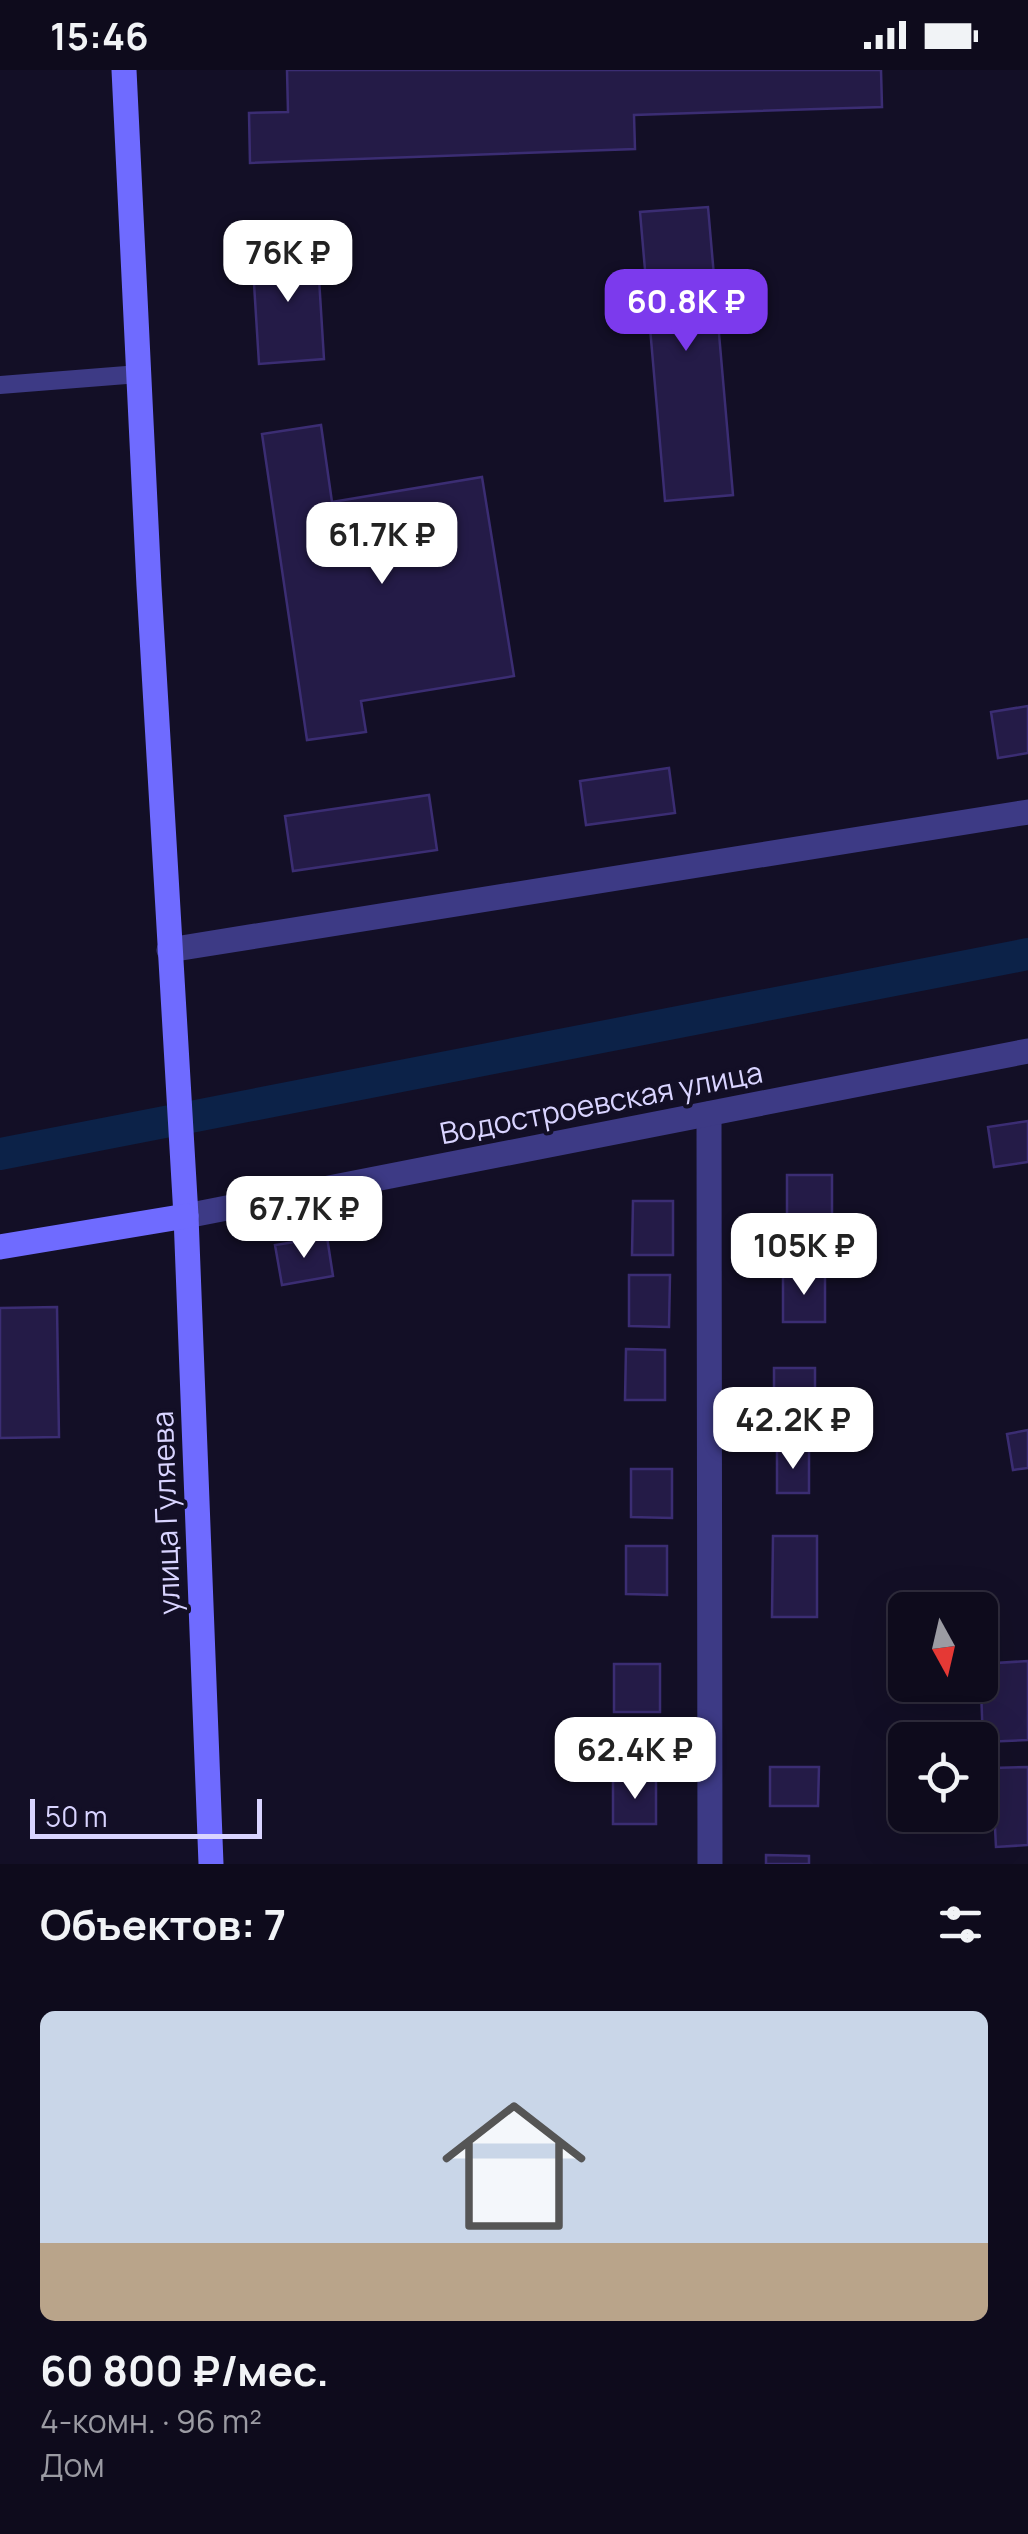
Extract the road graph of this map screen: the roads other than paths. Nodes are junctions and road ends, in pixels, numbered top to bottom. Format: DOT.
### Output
graph roads {
  1 [pos="124,70"];
  2 [pos="138,374"];
  3 [pos="0,385"];
  4 [pos="1028,812"];
  5 [pos="169,950"];
  6 [pos="1028,1052"];
  7 [pos="709,1114"];
  8 [pos="186,1216"];
  9 [pos="0,1247"];
  10 [pos="211,1864"];
  11 [pos="710,1864"];
  1 -- 2 [label="main road, улица Гуляева"];
  2 -- 3 [label="lane"];
  2 -- 5 [label="main road, улица Гуляева"];
  4 -- 5 [label="street"];
  5 -- 8 [label="main road, улица Гуляева"];
  6 -- 7 [label="street, Водостроевская улица"];
  7 -- 8 [label="street, Водостроевская улица"];
  7 -- 11 [label="street"];
  8 -- 9 [label="main road"];
  8 -- 10 [label="main road, улица Гуляева"];
}
